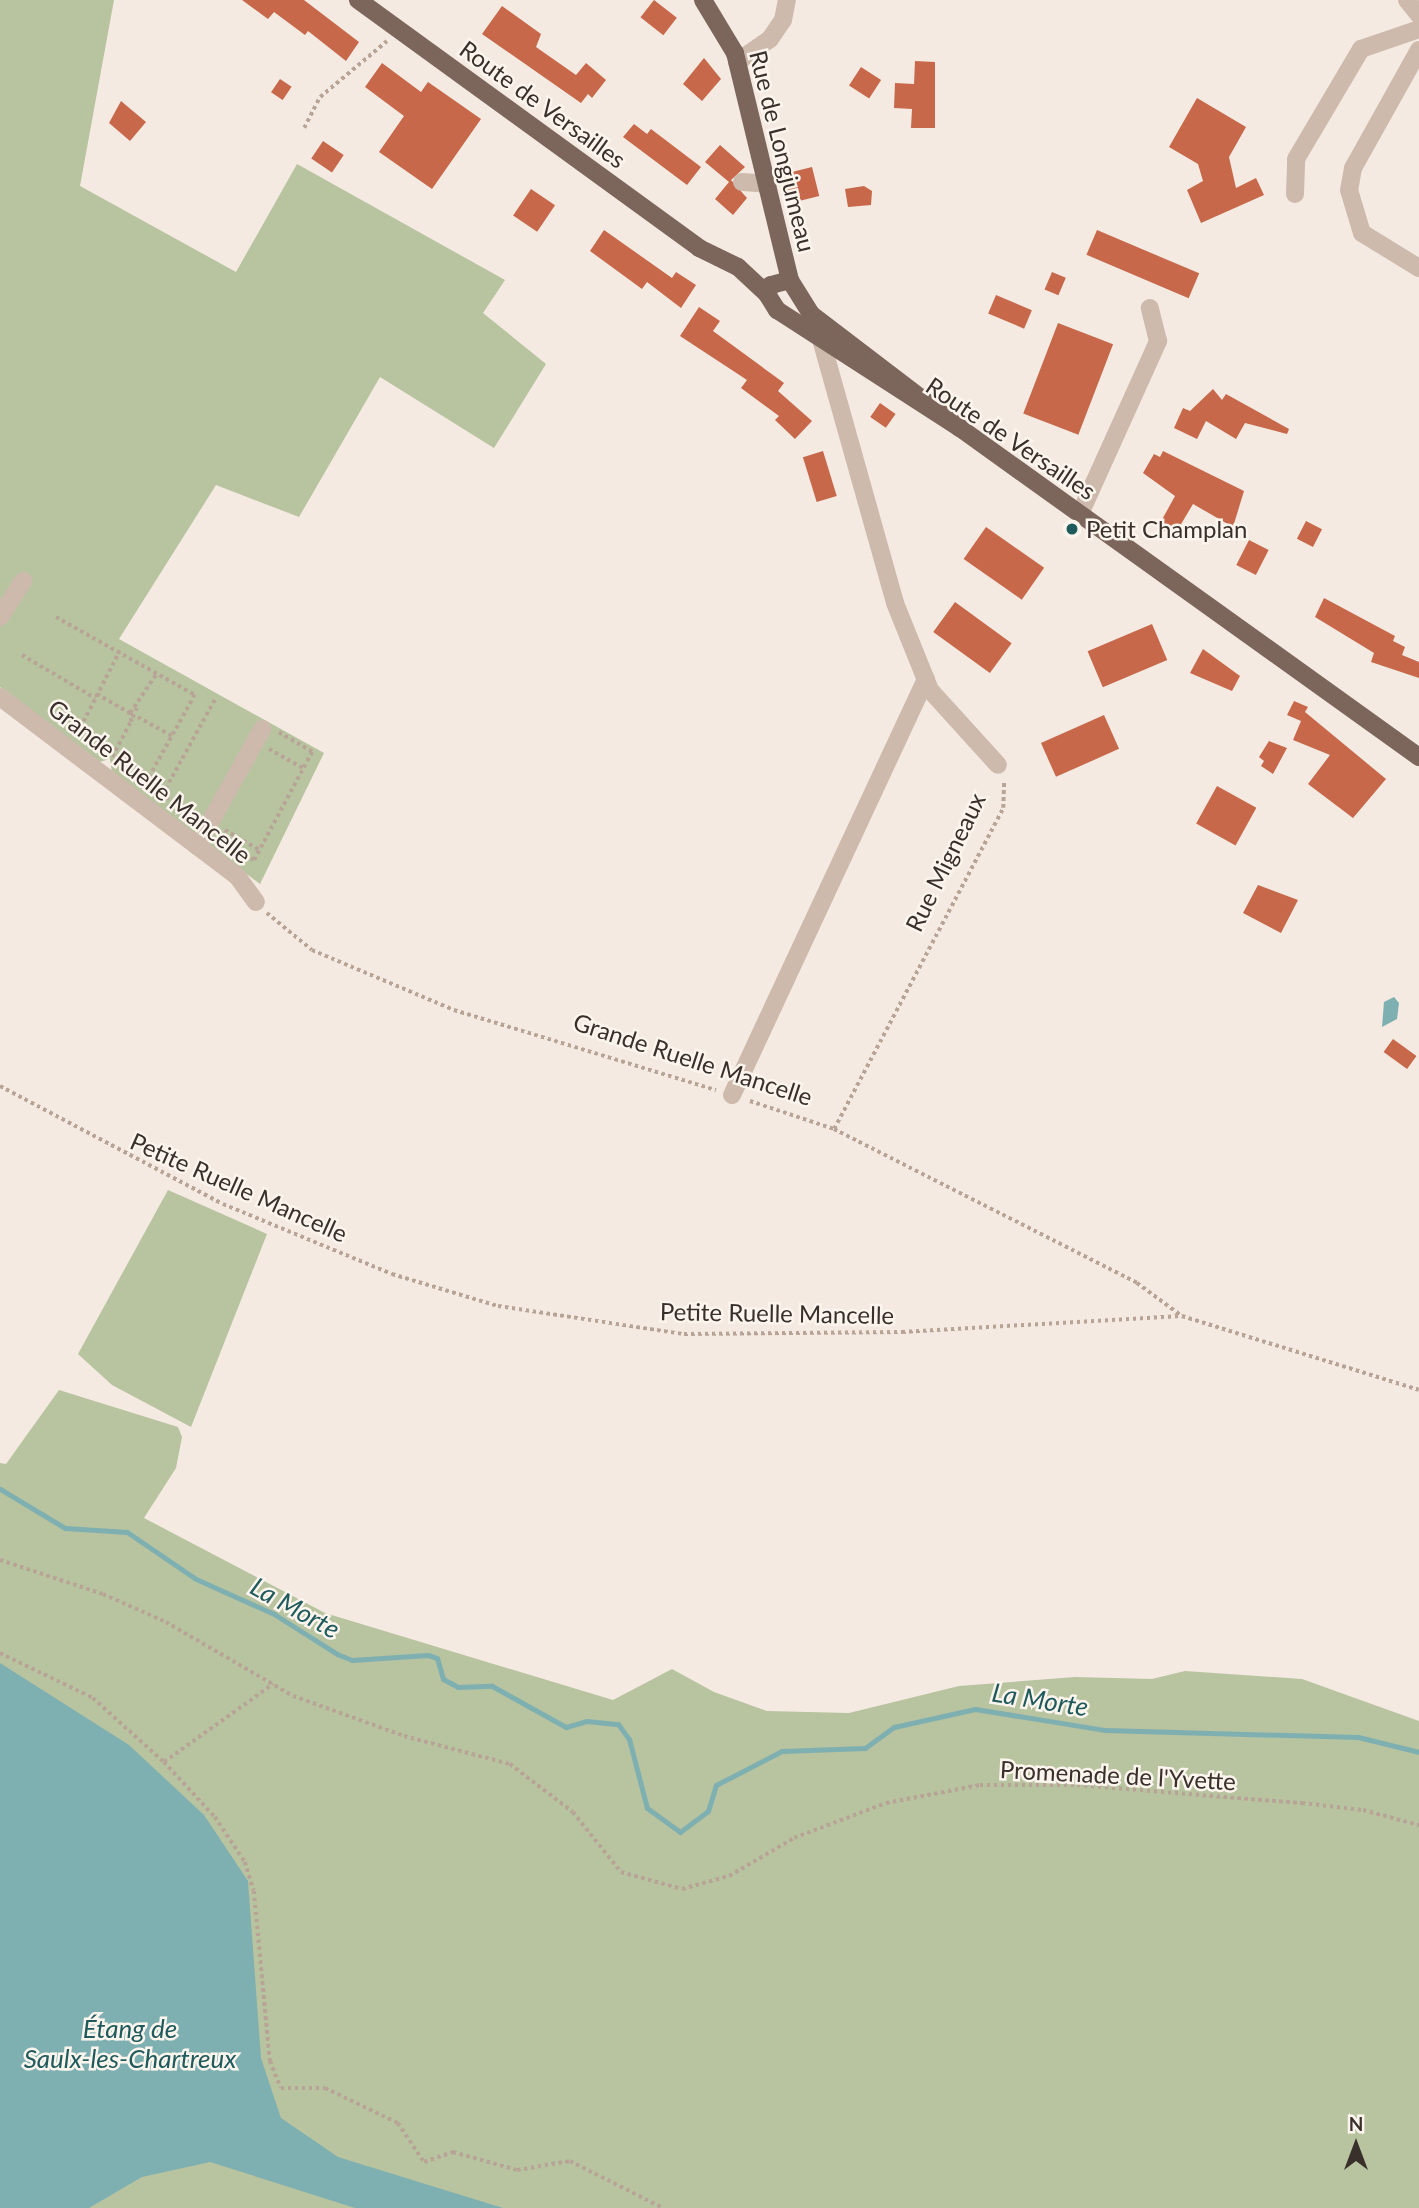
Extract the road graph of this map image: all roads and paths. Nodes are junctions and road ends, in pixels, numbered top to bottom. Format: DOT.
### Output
graph roads {
  1 [pos="358,0"];
  2 [pos="703,0"];
  3 [pos="787,0"];
  4 [pos="1407,0"];
  5 [pos="1419,15"];
  6 [pos="1419,29"];
  7 [pos="399,30"];
  8 [pos="1419,50"];
  9 [pos="737,62"];
  10 [pos="304,128"];
  11 [pos="742,182"];
  12 [pos="768,184"];
  13 [pos="1295,194"];
  14 [pos="1419,268"];
  15 [pos="790,280"];
  16 [pos="767,294"];
  17 [pos="800,298"];
  18 [pos="1150,308"];
  19 [pos="777,310"];
  20 [pos="822,343"];
  21 [pos="960,428"];
  22 [pos="1080,514"];
  23 [pos="23,581"];
  24 [pos="0,617"];
  25 [pos="56,617"];
  26 [pos="119,652"];
  27 [pos="22,654"];
  28 [pos="157,673"];
  29 [pos="926,679"];
  30 [pos="96,696"];
  31 [pos="0,697"];
  32 [pos="216,697"];
  33 [pos="137,709"];
  34 [pos="130,713"];
  35 [pos="138,718"];
  36 [pos="131,722"];
  37 [pos="262,732"];
  38 [pos="172,736"];
  39 [pos="84,738"];
  40 [pos="92,743"];
  41 [pos="113,755"];
  42 [pos="1419,757"];
  43 [pos="998,765"];
  44 [pos="303,768"];
  45 [pos="101,773"];
  46 [pos="211,822"];
  47 [pos="197,846"];
  48 [pos="259,850"];
  49 [pos="233,855"];
  50 [pos="256,902"];
  51 [pos="0,1086"];
  52 [pos="732,1095"];
  53 [pos="834,1129"];
  54 [pos="1182,1316"];
  55 [pos="1419,1390"];
  56 [pos="0,1560"];
  57 [pos="0,1653"];
  58 [pos="273,1684"];
  59 [pos="164,1762"];
  60 [pos="1419,1825"];
  61 [pos="663,2208"];
  1 -- 7 [label="main road, Route de Versailles"];
  2 -- 9 [label="main road, Rue de Longjumeau"];
  3 -- 9 [label="street"];
  4 -- 5 [label="street"];
  6 -- 13 [label="street"];
  7 -- 10 [label="path"];
  7 -- 16 [label="main road, Route de Versailles"];
  8 -- 14 [label="street"];
  9 -- 12 [label="main road, Rue de Longjumeau"];
  11 -- 12 [label="street"];
  12 -- 15 [label="main road, Rue de Longjumeau"];
  15 -- 16 [label="main road"];
  15 -- 17 [label="main road"];
  16 -- 19 [label="main road"];
  17 -- 19 [label="main road"];
  17 -- 21 [label="main road"];
  18 -- 22 [label="street"];
  19 -- 20 [label="main road, Route de Versailles"];
  20 -- 21 [label="main road, Route de Versailles"];
  20 -- 29 [label="street, Rue Migneaux"];
  21 -- 22 [label="main road, Route de Versailles"];
  22 -- 42 [label="main road, Route de Versailles"];
  23 -- 24 [label="street"];
  25 -- 26 [label="path"];
  26 -- 28 [label="path"];
  26 -- 30 [label="path"];
  27 -- 30 [label="path"];
  28 -- 33 [label="path"];
  28 -- 38 [label="path"];
  29 -- 43 [label="street, Rue Migneaux"];
  29 -- 52 [label="street"];
  30 -- 34 [label="path"];
  30 -- 39 [label="path"];
  31 -- 45 [label="street, Grande Ruelle Mancelle"];
  32 -- 46 [label="path"];
  33 -- 34 [label="path"];
  33 -- 35 [label="path"];
  34 -- 36 [label="path"];
  35 -- 36 [label="path"];
  35 -- 38 [label="path"];
  36 -- 41 [label="path"];
  37 -- 44 [label="path"];
  37 -- 44 [label="path"];
  37 -- 46 [label="street"];
  38 -- 41 [label="path"];
  40 -- 41 [label="path"];
  41 -- 45 [label="path"];
  43 -- 53 [label="path, Rue Migneaux"];
  44 -- 48 [label="path"];
  45 -- 47 [label="street, Grande Ruelle Mancelle"];
  46 -- 47 [label="street"];
  46 -- 48 [label="path"];
  47 -- 50 [label="street, Grande Ruelle Mancelle"];
  48 -- 49 [label="path"];
  50 -- 52 [label="path, Grande Ruelle Mancelle"];
  51 -- 54 [label="path, Petite Ruelle Mancelle"];
  52 -- 53 [label="path, Grande Ruelle Mancelle"];
  53 -- 54 [label="path, Grande Ruelle Mancelle"];
  54 -- 55 [label="path, Grande Ruelle Mancelle"];
  56 -- 58 [label="path, Promenade de l'Yvette"];
  57 -- 59 [label="path"];
  58 -- 59 [label="path"];
  58 -- 60 [label="path, Promenade de l'Yvette"];
  59 -- 61 [label="path"];
}
